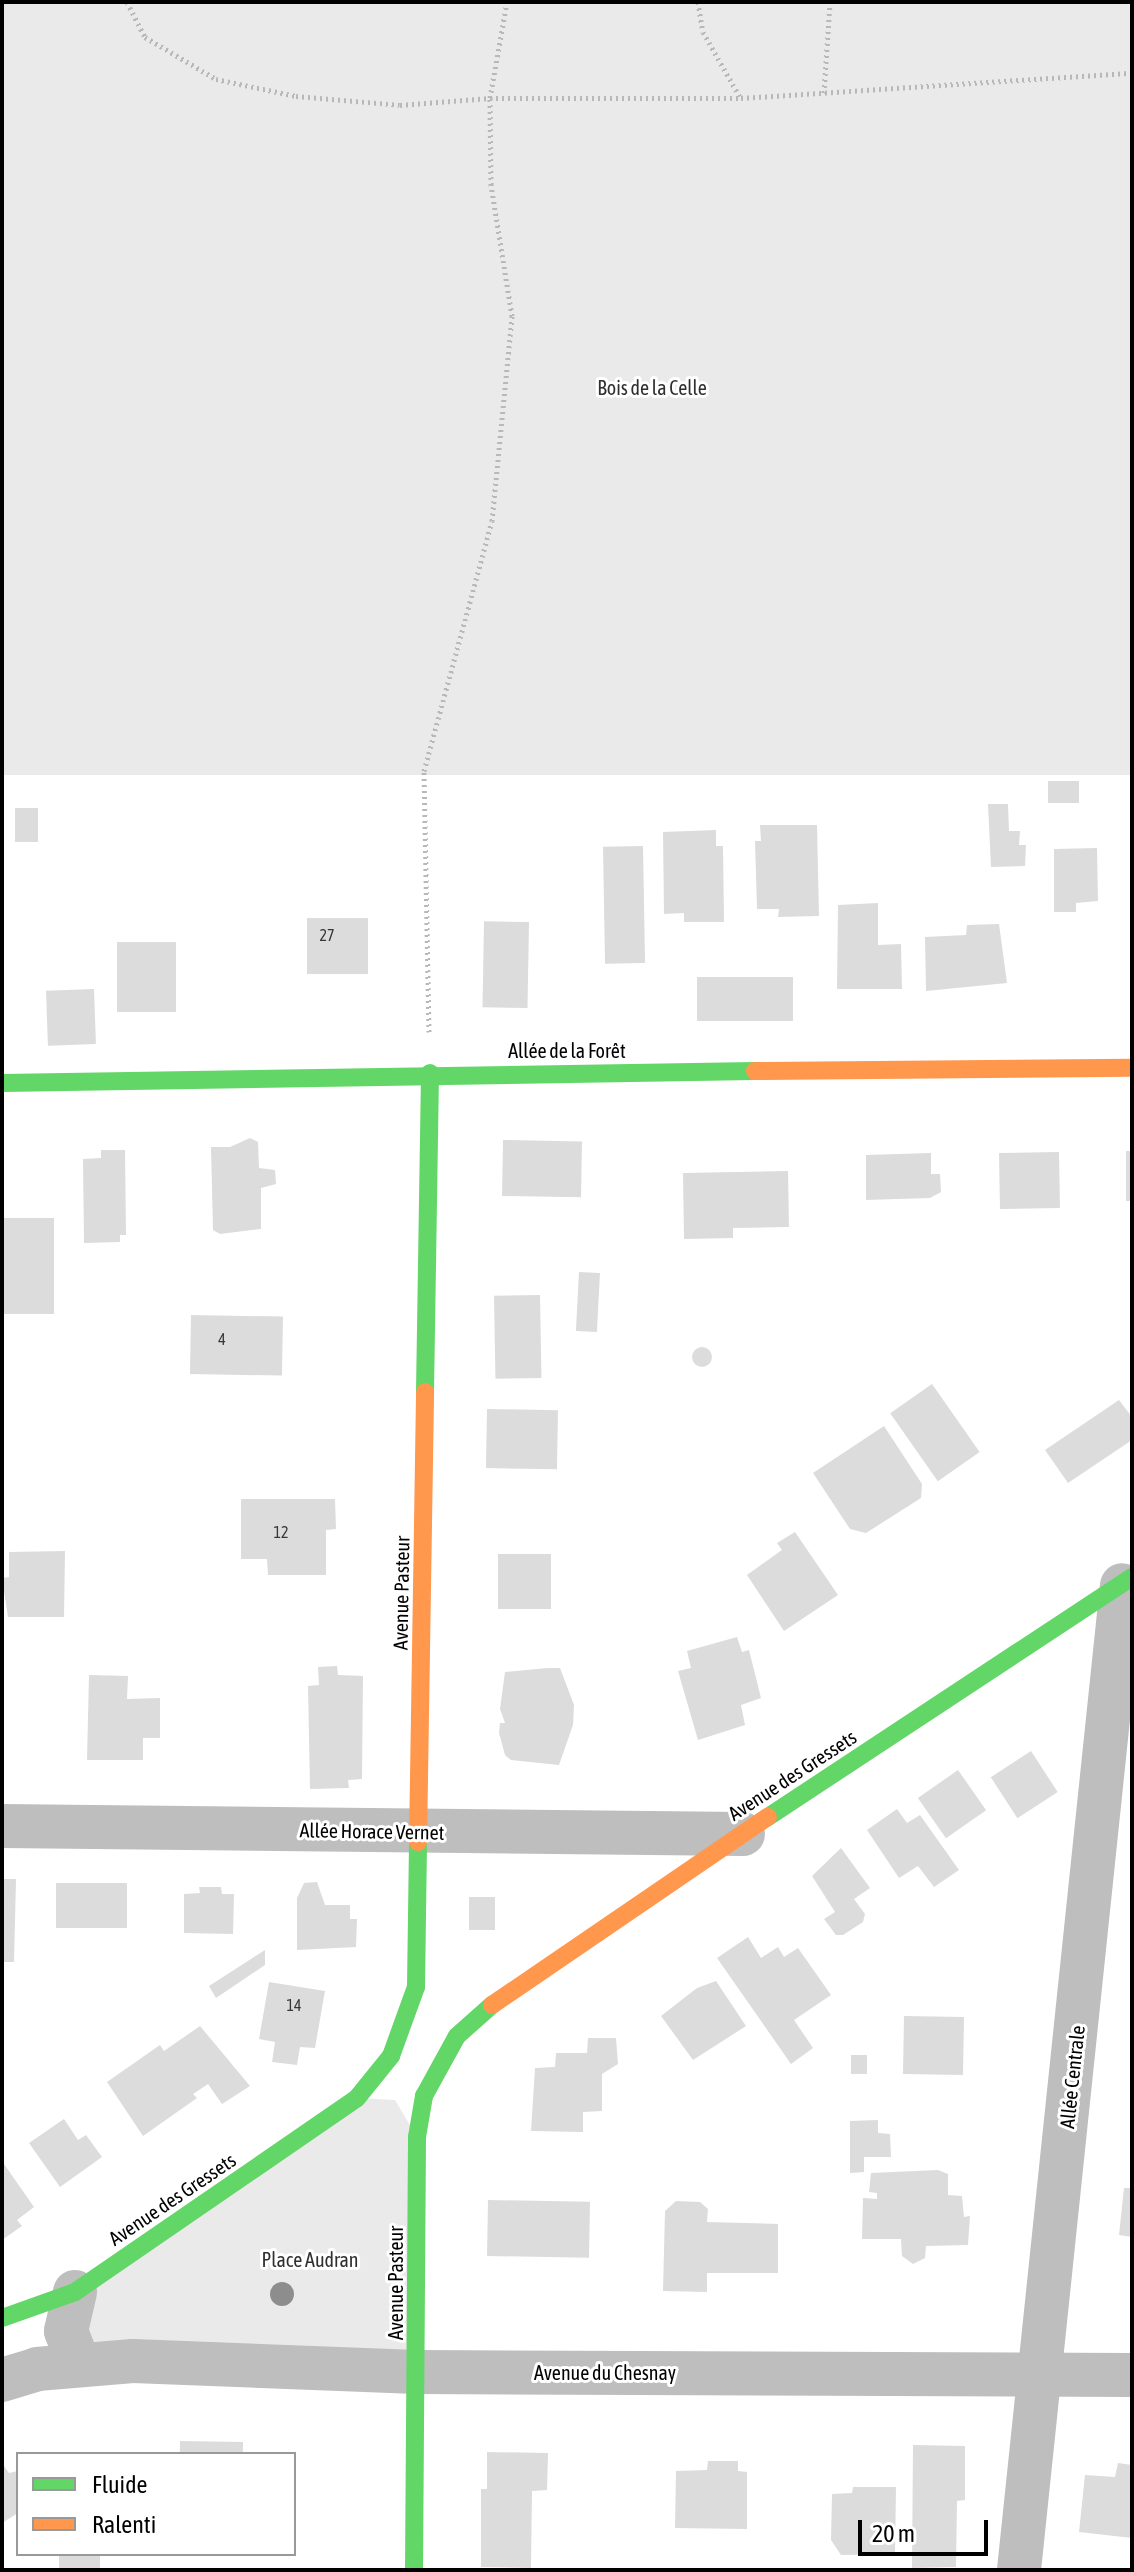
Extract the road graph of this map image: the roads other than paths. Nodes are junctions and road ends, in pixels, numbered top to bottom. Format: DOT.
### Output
graph roads {
  1 [pos="1132,1068"];
  2 [pos="430,1073"];
  3 [pos="2,1083"];
  4 [pos="1127,1581"];
  5 [pos="2,1826"];
  6 [pos="419,1832"];
  7 [pos="743,1834"];
  8 [pos="479,2014"];
  9 [pos="357,2098"];
  10 [pos="75,2292"];
  11 [pos="2,2318"];
  12 [pos="78,2363"];
  13 [pos="417,2372"];
  14 [pos="1042,2374"];
  15 [pos="1132,2375"];
  16 [pos="2,2380"];
  17 [pos="414,2570"];
  18 [pos="1019,2570"];
  1 -- 2 [label="street, Allée de la Forêt"];
  2 -- 3 [label="street, Allée de la Forêt"];
  2 -- 6 [label="street, Avenue Pasteur"];
  4 -- 7 [label="street, Avenue des Gressets"];
  4 -- 14 [label="street, Allée Centrale"];
  5 -- 6 [label="street, Allée Horace Vernet"];
  6 -- 7 [label="street, Allée Horace Vernet"];
  6 -- 9 [label="street, Avenue Pasteur"];
  7 -- 8 [label="street, Avenue des Gressets"];
  8 -- 13 [label="street, Avenue Pasteur"];
  9 -- 10 [label="street, Avenue des Gressets"];
  10 -- 11 [label="street, Avenue des Gressets"];
  10 -- 12 [label="street"];
  12 -- 13 [label="street, Avenue du Chesnay"];
  12 -- 16 [label="street, Avenue du Chesnay"];
  13 -- 14 [label="street, Avenue du Chesnay"];
  13 -- 17 [label="street, Avenue Pasteur"];
  14 -- 15 [label="street, Avenue du Chesnay"];
  14 -- 18 [label="street, Allée Centrale"];
}
